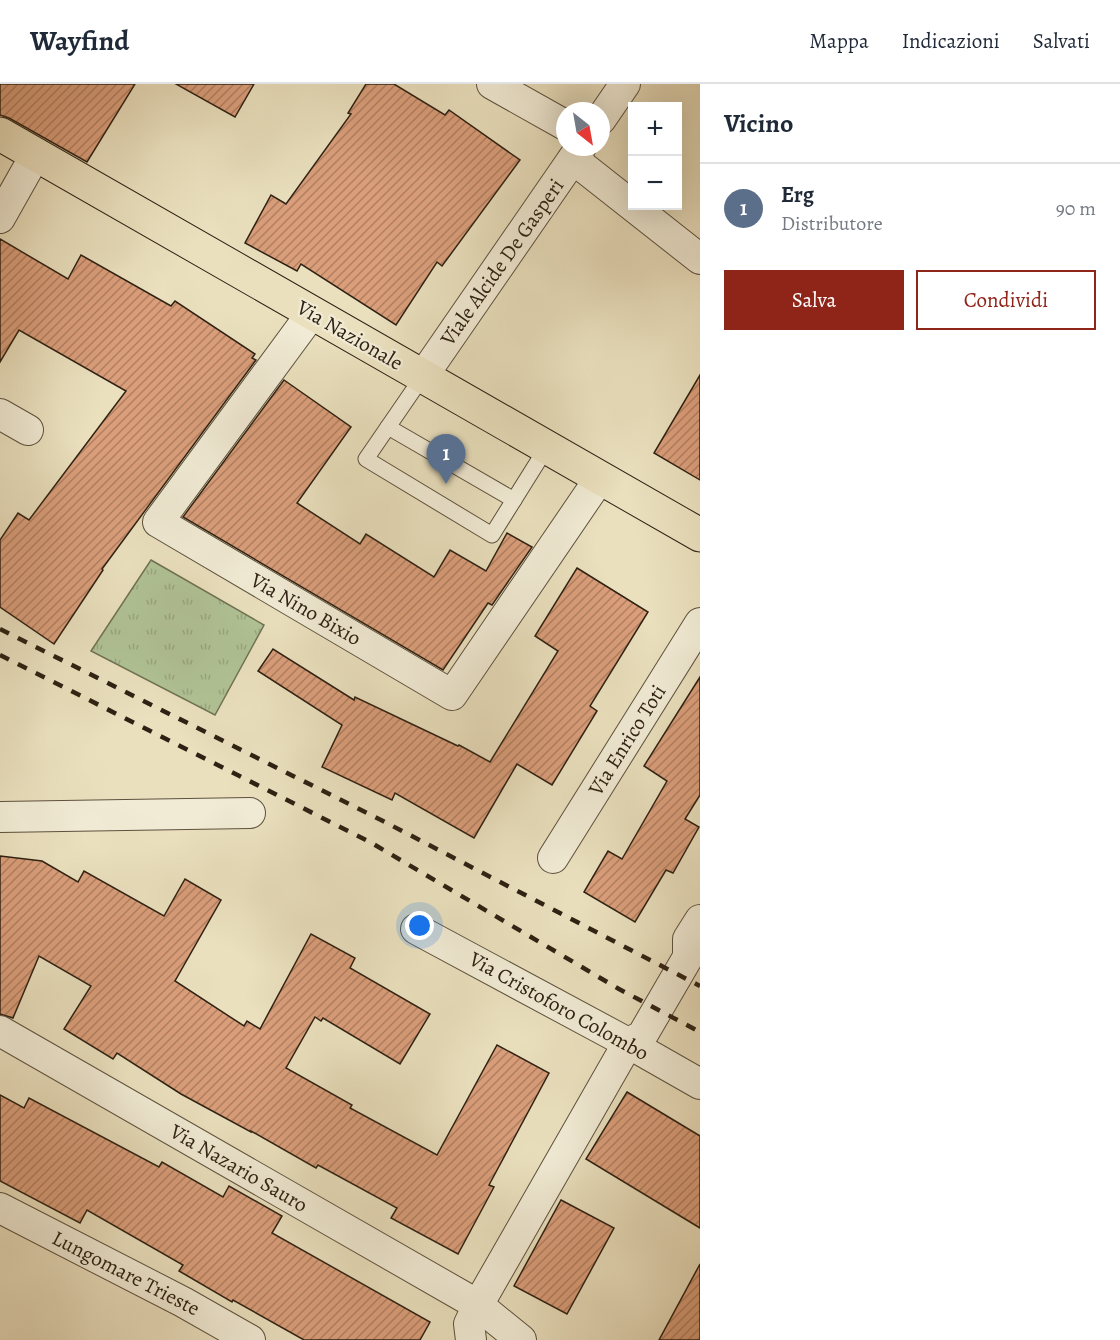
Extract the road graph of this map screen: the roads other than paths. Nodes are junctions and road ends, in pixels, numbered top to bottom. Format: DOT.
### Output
graph roads {
  1 [pos="492,84"];
  2 [pos="625,84"];
  3 [pos="610,106"];
  4 [pos="556,120"];
  5 [pos="0,134"];
  6 [pos="36,154"];
  7 [pos="575,156"];
  8 [pos="580,156"];
  9 [pos="0,218"];
  10 [pos="700,259"];
  11 [pos="312,313"];
  12 [pos="423,376"];
  13 [pos="0,414"];
  14 [pos="388,427"];
  15 [pos="28,430"];
  16 [pos="547,447"];
  17 [pos="600,478"];
  18 [pos="514,500"];
  19 [pos="700,535"];
  20 [pos="700,623"];
  21 [pos="250,813"];
  22 [pos="0,817"];
  23 [pos="553,858"];
  24 [pos="416,929"];
  25 [pos="694,930"];
  26 [pos="0,1031"];
  27 [pos="628,1043"];
  28 [pos="700,1084"];
  29 [pos="0,1208"];
  30 [pos="478,1305"];
  31 [pos="250,1340"];
  32 [pos="471,1340"];
  33 [pos="521,1340"];
  1 -- 4 [label="street"];
  2 -- 3 [label="street"];
  5 -- 6 [label="main road, Via Nazionale"];
  6 -- 9 [label="street"];
  6 -- 11 [label="main road, Via Nazionale"];
  7 -- 12 [label="street, Viale Alcide De Gasperi"];
  8 -- 10 [label="street"];
  11 -- 12 [label="main road, Via Nazionale"];
  11 -- 17 [label="street, Via Nino Bixio"];
  12 -- 14 [label="lane"];
  12 -- 16 [label="main road, Via Nazionale"];
  13 -- 15 [label="street"];
  14 -- 18 [label="lane"];
  14 -- 18 [label="lane"];
  16 -- 17 [label="main road, Via Nazionale"];
  16 -- 18 [label="lane"];
  17 -- 19 [label="main road, Via Nazionale"];
  20 -- 23 [label="street, Via Enrico Toti"];
  21 -- 22 [label="street"];
  24 -- 27 [label="street, Via Cristoforo Colombo"];
  25 -- 27 [label="street"];
  26 -- 30 [label="street, Via Nazario Sauro"];
  27 -- 28 [label="street, Via Cristoforo Colombo"];
  27 -- 30 [label="street"];
  29 -- 31 [label="street, Lungomare Trieste"];
  30 -- 32 [label="street"];
  30 -- 33 [label="street, Via Nazario Sauro"];
}
